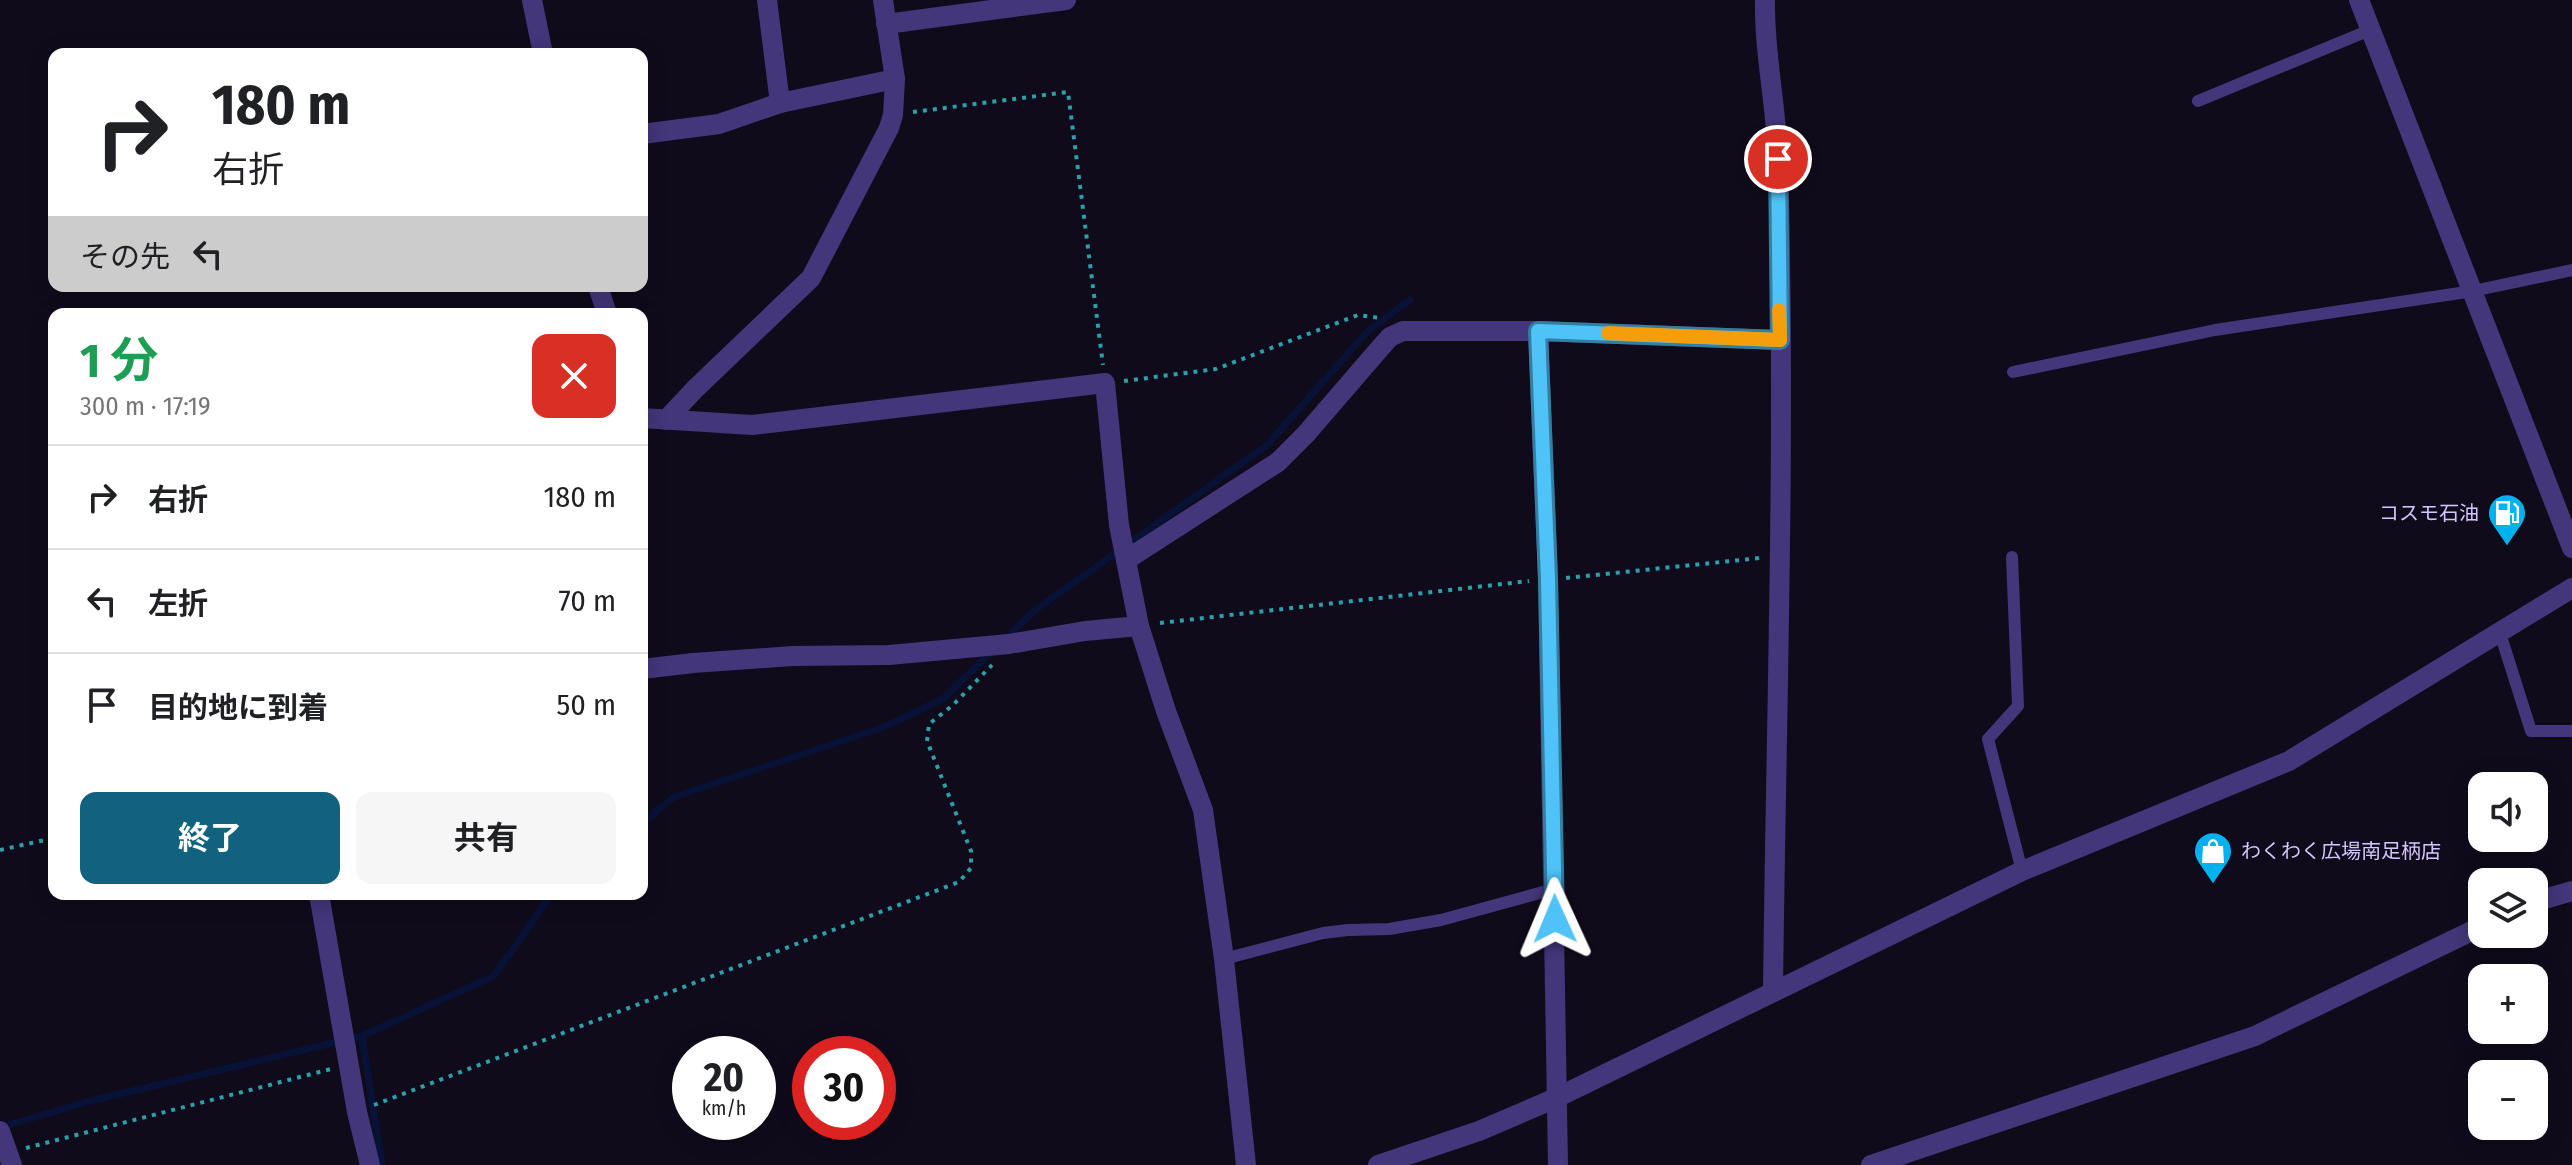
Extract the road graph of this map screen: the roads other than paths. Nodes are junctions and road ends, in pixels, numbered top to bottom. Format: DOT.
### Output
graph roads {
  1 [pos="532,0"];
  2 [pos="767,0"];
  3 [pos="883,0"];
  4 [pos="1066,0"];
  5 [pos="1765,0"];
  6 [pos="2359,0"];
  7 [pos="1008,4"];
  8 [pos="886,24"];
  9 [pos="2370,30"];
  10 [pos="542,48"];
  11 [pos="895,79"];
  12 [pos="2198,101"];
  13 [pos="780,103"];
  14 [pos="648,133"];
  15 [pos="2572,270"];
  16 [pos="2473,291"];
  17 [pos="1538,331"];
  18 [pos="1780,340"];
  19 [pos="2013,372"];
  20 [pos="648,418"];
  21 [pos="666,420"];
  22 [pos="2572,548"];
  23 [pos="2012,557"];
  24 [pos="1126,560"];
  25 [pos="2572,588"];
  26 [pos="1139,626"];
  27 [pos="2500,633"];
  28 [pos="648,668"];
  29 [pos="2572,731"];
  30 [pos="2022,871"];
  31 [pos="1554,889"];
  32 [pos="2572,891"];
  33 [pos="2548,898"];
  34 [pos="320,900"];
  35 [pos="2468,933"];
  36 [pos="1224,959"];
  37 [pos="1773,991"];
  38 [pos="1556,1098"];
  39 [pos="0,1131"];
  40 [pos="10,1159"];
  41 [pos="370,1165"];
  42 [pos="1246,1165"];
  43 [pos="1378,1165"];
  44 [pos="1558,1165"];
  45 [pos="1871,1165"];
  1 -- 10 [label="street"];
  2 -- 13 [label="street"];
  3 -- 8 [label="street"];
  4 -- 7 [label="street"];
  5 -- 18 [label="street"];
  6 -- 9 [label="street"];
  7 -- 8 [label="street"];
  8 -- 11 [label="street"];
  9 -- 12 [label="lane"];
  9 -- 16 [label="street"];
  11 -- 13 [label="street"];
  11 -- 21 [label="street"];
  13 -- 14 [label="street"];
  15 -- 16 [label="lane"];
  16 -- 19 [label="lane"];
  16 -- 22 [label="street"];
  17 -- 18 [label="street"];
  17 -- 24 [label="street"];
  17 -- 31 [label="street"];
  18 -- 37 [label="street"];
  20 -- 21 [label="street"];
  21 -- 24 [label="street"];
  23 -- 30 [label="lane"];
  24 -- 26 [label="street"];
  25 -- 27 [label="street"];
  26 -- 28 [label="street"];
  26 -- 36 [label="street"];
  27 -- 29 [label="lane"];
  27 -- 30 [label="street"];
  30 -- 37 [label="street"];
  31 -- 36 [label="lane"];
  31 -- 38 [label="street"];
  32 -- 33 [label="street"];
  34 -- 41 [label="street"];
  35 -- 45 [label="street"];
  36 -- 42 [label="street"];
  37 -- 38 [label="street"];
  38 -- 43 [label="street"];
  38 -- 44 [label="street"];
  39 -- 40 [label="street"];
}
